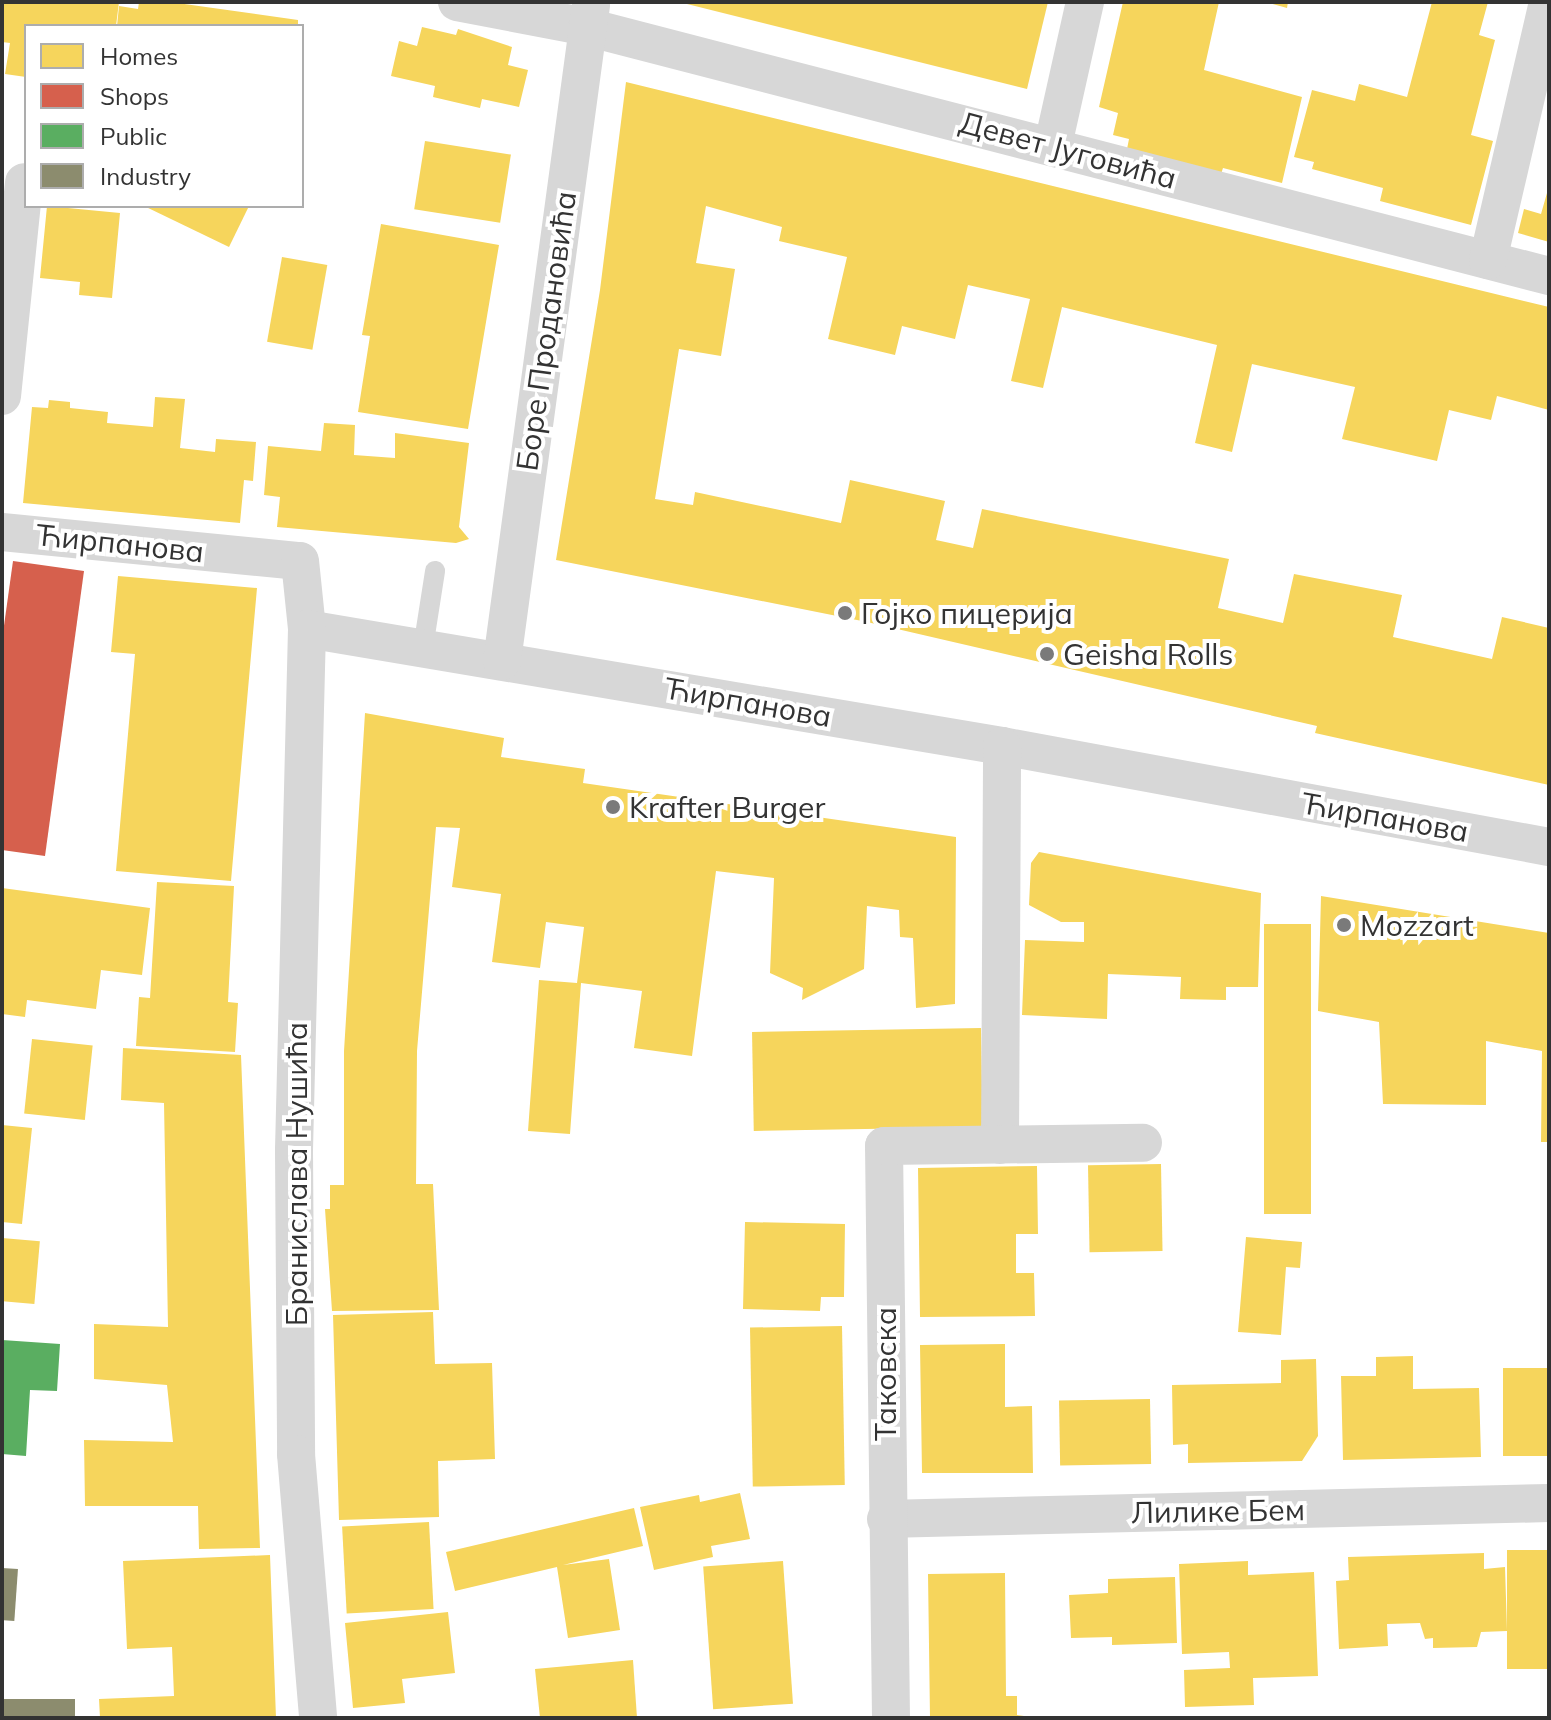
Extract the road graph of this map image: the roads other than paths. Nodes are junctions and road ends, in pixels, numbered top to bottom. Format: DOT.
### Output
graph roads {
  1 [pos="457,2"];
  2 [pos="1085,2"];
  3 [pos="1548,2"];
  4 [pos="589,14"];
  5 [pos="1053,145"];
  6 [pos="24,182"];
  7 [pos="1488,260"];
  8 [pos="1549,276"];
  9 [pos="2,396"];
  10 [pos="2,532"];
  11 [pos="435,571"];
  12 [pos="307,629"];
  13 [pos="423,648"];
  14 [pos="502,661"];
  15 [pos="1002,746"];
  16 [pos="1549,847"];
  17 [pos="1143,1143"];
  18 [pos="1000,1145"];
  19 [pos="1549,1503"];
  20 [pos="886,1519"];
  21 [pos="318,1718"];
  22 [pos="891,1718"];
  1 -- 4 [label="street, Девет Југовића"];
  2 -- 5 [label="street"];
  3 -- 7 [label="street"];
  4 -- 5 [label="street, Девет Југовића"];
  4 -- 14 [label="street, Боре Продановића"];
  5 -- 7 [label="street, Девет Југовића"];
  6 -- 9 [label="street"];
  7 -- 8 [label="street, Девет Југовића"];
  10 -- 12 [label="street, Ћирпанова"];
  11 -- 13 [label="lane"];
  12 -- 13 [label="street, Ћирпанова"];
  12 -- 21 [label="street, Бранислава Нушића"];
  13 -- 14 [label="street, Ћирпанова"];
  14 -- 15 [label="street, Ћирпанова"];
  15 -- 16 [label="street, Ћирпанова"];
  15 -- 18 [label="street"];
  17 -- 18 [label="street, Таковска"];
  18 -- 20 [label="street, Таковска"];
  19 -- 20 [label="street, Лилике Бем"];
  20 -- 22 [label="street, Таковска"];
}
